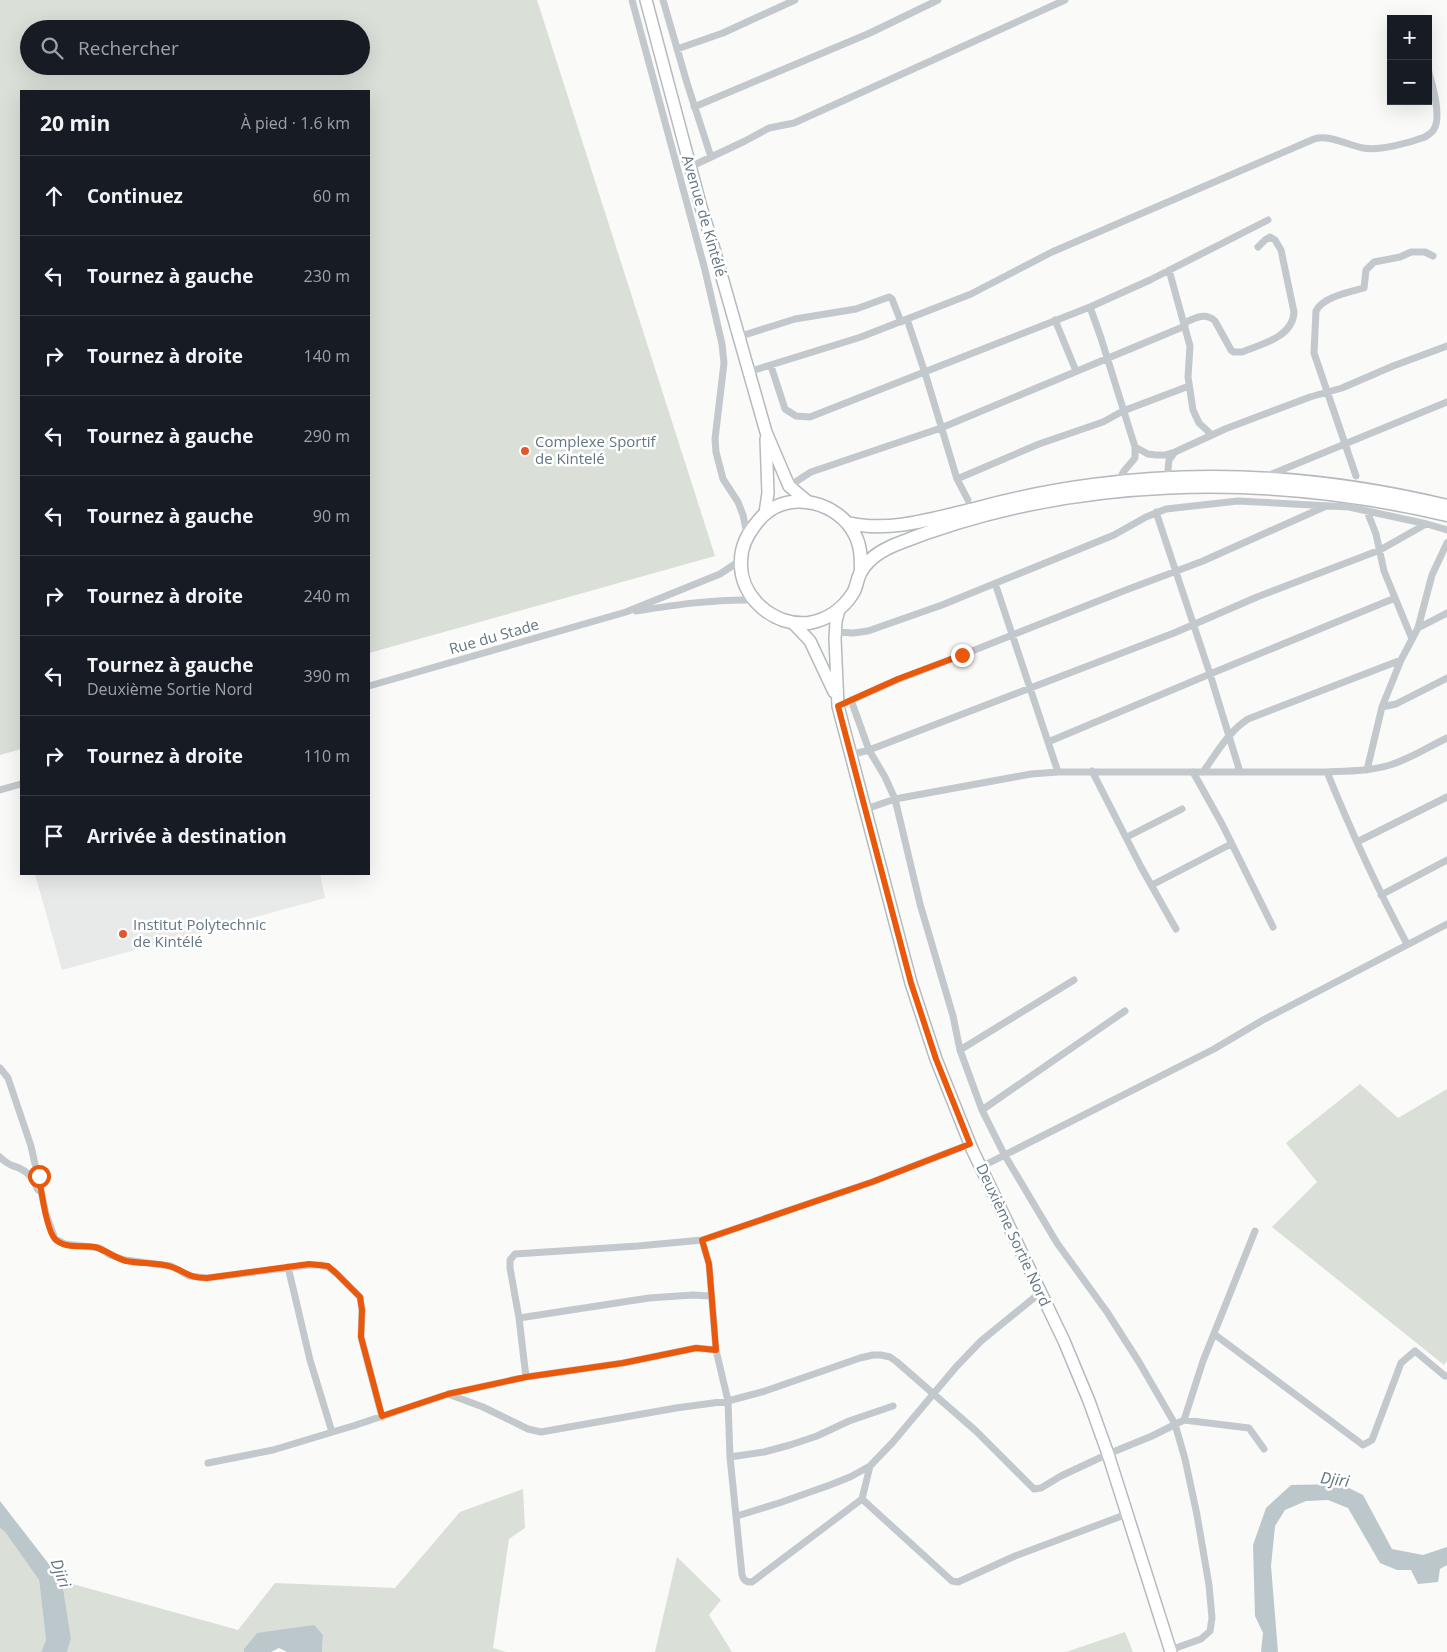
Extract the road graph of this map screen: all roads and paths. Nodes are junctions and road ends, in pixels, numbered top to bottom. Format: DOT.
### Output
graph roads {
  1 [pos="632,0"];
  2 [pos="646,0"];
  3 [pos="663,0"];
  4 [pos="795,0"];
  5 [pos="938,0"];
  6 [pos="1065,0"];
  7 [pos="678,49"];
  8 [pos="1432,89"];
  9 [pos="694,108"];
  10 [pos="711,157"];
  11 [pos="690,167"];
  12 [pos="1268,220"];
  13 [pos="1258,247"];
  14 [pos="1433,256"];
  15 [pos="1170,270"];
  16 [pos="1090,307"];
  17 [pos="904,320"];
  18 [pos="1055,320"];
  19 [pos="1185,324"];
  20 [pos="738,337"];
  21 [pos="1447,346"];
  22 [pos="1107,358"];
  23 [pos="771,366"];
  24 [pos="1076,371"];
  25 [pos="748,372"];
  26 [pos="925,373"];
  27 [pos="1189,386"];
  28 [pos="1328,392"];
  29 [pos="1447,402"];
  30 [pos="1123,411"];
  31 [pos="941,428"];
  32 [pos="766,432"];
  33 [pos="1212,435"];
  34 [pos="1346,444"];
  35 [pos="1135,448"];
  36 [pos="1175,452"];
  37 [pos="1356,476"];
  38 [pos="1264,477"];
  39 [pos="1166,478"];
  40 [pos="957,479"];
  41 [pos="1118,482"];
  42 [pos="789,486"];
  43 [pos="968,500"];
  44 [pos="807,502"];
  45 [pos="1327,506"];
  46 [pos="1447,506"];
  47 [pos="1367,510"];
  48 [pos="1156,512"];
  49 [pos="765,513"];
  50 [pos="1447,515"];
  51 [pos="847,523"];
  52 [pos="1427,524"];
  53 [pos="1447,530"];
  54 [pos="747,534"];
  55 [pos="1447,544"];
  56 [pos="1380,550"];
  57 [pos="741,560"];
  58 [pos="1176,571"];
  59 [pos="861,572"];
  60 [pos="995,583"];
  61 [pos="1395,598"];
  62 [pos="754,600"];
  63 [pos="839,610"];
  64 [pos="626,612"];
  65 [pos="1447,613"];
  66 [pos="793,622"];
  67 [pos="1194,625"];
  68 [pos="1418,628"];
  69 [pos="835,632"];
  70 [pos="1012,636"];
  71 [pos="1412,639"];
  72 [pos="1401,660"];
  73 [pos="1210,674"];
  74 [pos="1447,678"];
  75 [pos="370,686"];
  76 [pos="1030,689"];
  77 [pos="851,700"];
  78 [pos="837,702"];
  79 [pos="1382,707"];
  80 [pos="1229,737"];
  81 [pos="1447,738"];
  82 [pos="1048,742"];
  83 [pos="869,750"];
  84 [pos="850,755"];
  85 [pos="1367,770"];
  86 [pos="1092,771"];
  87 [pos="1058,772"];
  88 [pos="1193,772"];
  89 [pos="1203,772"];
  90 [pos="1240,772"];
  91 [pos="1327,772"];
  92 [pos="20,784"];
  93 [pos="0,790"];
  94 [pos="1447,797"];
  95 [pos="895,799"];
  96 [pos="866,809"];
  97 [pos="1182,810"];
  98 [pos="1127,837"];
  99 [pos="1357,842"];
  100 [pos="1231,844"];
  101 [pos="1447,860"];
  102 [pos="1152,885"];
  103 [pos="1381,895"];
  104 [pos="1447,924"];
  105 [pos="1273,927"];
  106 [pos="1176,929"];
  107 [pos="1407,944"];
  108 [pos="1074,980"];
  109 [pos="1125,1011"];
  110 [pos="960,1050"];
  111 [pos="0,1068"];
  112 [pos="982,1110"];
  113 [pos="970,1144"];
  114 [pos="1004,1154"];
  115 [pos="0,1157"];
  116 [pos="981,1167"];
  117 [pos="42,1197"];
  118 [pos="1255,1231"];
  119 [pos="702,1240"];
  120 [pos="288,1267"];
  121 [pos="1041,1292"];
  122 [pos="711,1296"];
  123 [pos="519,1318"];
  124 [pos="1214,1334"];
  125 [pos="716,1350"];
  126 [pos="1445,1376"];
  127 [pos="526,1377"];
  128 [pos="448,1394"];
  129 [pos="934,1394"];
  130 [pos="728,1401"];
  131 [pos="893,1406"];
  132 [pos="382,1416"];
  133 [pos="1184,1420"];
  134 [pos="1175,1424"];
  135 [pos="332,1432"];
  136 [pos="1264,1449"];
  137 [pos="1108,1454"];
  138 [pos="730,1456"];
  139 [pos="208,1463"];
  140 [pos="870,1466"];
  141 [pos="862,1499"];
  142 [pos="1127,1514"];
  143 [pos="737,1516"];
  144 [pos="1171,1651"];
  1 -- 54 [label="street"];
  2 -- 11 [label="main road, Avenue de Kintélé"];
  3 -- 7 [label="street"];
  4 -- 7 [label="street"];
  5 -- 9 [label="street"];
  6 -- 10 [label="street"];
  7 -- 9 [label="street"];
  8 -- 17 [label="street"];
  9 -- 10 [label="street"];
  10 -- 11 [label="street"];
  11 -- 20 [label="main road, Avenue de Kintélé"];
  12 -- 15 [label="street"];
  13 -- 19 [label="street"];
  14 -- 28 [label="street"];
  15 -- 16 [label="street"];
  15 -- 19 [label="street"];
  16 -- 18 [label="street"];
  16 -- 22 [label="street"];
  17 -- 20 [label="street"];
  17 -- 23 [label="street"];
  17 -- 26 [label="street"];
  18 -- 24 [label="street"];
  18 -- 26 [label="street"];
  19 -- 22 [label="street"];
  19 -- 27 [label="street"];
  20 -- 25 [label="main road, Avenue de Kintélé"];
  21 -- 28 [label="street"];
  22 -- 24 [label="street"];
  22 -- 30 [label="street"];
  23 -- 25 [label="street"];
  23 -- 26 [label="street"];
  24 -- 31 [label="street"];
  25 -- 32 [label="main road, Avenue de Kintélé"];
  26 -- 31 [label="street"];
  27 -- 30 [label="street"];
  27 -- 33 [label="street"];
  28 -- 33 [label="street"];
  28 -- 34 [label="street"];
  29 -- 34 [label="street"];
  30 -- 35 [label="street"];
  30 -- 40 [label="street"];
  31 -- 40 [label="street"];
  31 -- 42 [label="street"];
  32 -- 42 [label="main road, Avenue de Kintélé"];
  32 -- 49 [label="main road, Avenue de Kintélé"];
  33 -- 36 [label="street"];
  34 -- 37 [label="street"];
  34 -- 38 [label="street"];
  35 -- 36 [label="street"];
  35 -- 41 [label="street"];
  36 -- 39 [label="street"];
  38 -- 39 [label="highway"];
  38 -- 46 [label="highway"];
  39 -- 41 [label="highway"];
  40 -- 43 [label="street"];
  41 -- 51 [label="highway"];
  42 -- 44 [label="main road, Avenue de Kintélé"];
  44 -- 49 [label="highway"];
  44 -- 51 [label="highway"];
  45 -- 47 [label="street"];
  45 -- 48 [label="street"];
  45 -- 58 [label="street"];
  47 -- 52 [label="street"];
  47 -- 56 [label="street"];
  48 -- 58 [label="street"];
  48 -- 60 [label="street"];
  49 -- 54 [label="highway"];
  50 -- 59 [label="highway"];
  51 -- 59 [label="highway"];
  52 -- 53 [label="street"];
  52 -- 56 [label="street"];
  54 -- 57 [label="highway"];
  55 -- 68 [label="street"];
  56 -- 61 [label="street"];
  56 -- 67 [label="street"];
  57 -- 62 [label="highway"];
  57 -- 64 [label="street, Rue du Stade"];
  58 -- 67 [label="street"];
  58 -- 70 [label="street"];
  59 -- 63 [label="highway"];
  60 -- 69 [label="street"];
  60 -- 70 [label="street"];
  61 -- 71 [label="street"];
  61 -- 73 [label="street"];
  62 -- 64 [label="street, Rue du Stade"];
  62 -- 66 [label="highway"];
  63 -- 66 [label="highway"];
  63 -- 69 [label="main road, Deuxième Sortie Nord"];
  64 -- 75 [label="street, Rue du Stade"];
  65 -- 68 [label="street"];
  66 -- 78 [label="main road, Deuxième Sortie Nord"];
  67 -- 73 [label="street"];
  67 -- 76 [label="street"];
  68 -- 71 [label="street"];
  69 -- 78 [label="main road, Deuxième Sortie Nord"];
  70 -- 76 [label="street"];
  70 -- 77 [label="street"];
  71 -- 72 [label="street"];
  72 -- 79 [label="street"];
  72 -- 80 [label="street"];
  73 -- 80 [label="street"];
  73 -- 82 [label="street"];
  74 -- 79 [label="street"];
  76 -- 82 [label="street"];
  76 -- 83 [label="street"];
  77 -- 78 [label="street"];
  77 -- 83 [label="street"];
  78 -- 84 [label="main road, Deuxième Sortie Nord"];
  79 -- 85 [label="street"];
  80 -- 89 [label="street"];
  80 -- 90 [label="street"];
  81 -- 85 [label="street"];
  82 -- 87 [label="street"];
  83 -- 84 [label="street"];
  83 -- 95 [label="street"];
  84 -- 96 [label="main road, Deuxième Sortie Nord"];
  85 -- 91 [label="street"];
  86 -- 87 [label="street"];
  86 -- 88 [label="street"];
  86 -- 98 [label="street"];
  87 -- 95 [label="street"];
  88 -- 89 [label="street"];
  88 -- 100 [label="street"];
  89 -- 90 [label="street"];
  90 -- 91 [label="street"];
  91 -- 99 [label="street"];
  92 -- 93 [label="street"];
  94 -- 99 [label="street"];
  95 -- 96 [label="street"];
  95 -- 110 [label="street"];
  96 -- 113 [label="main road, Deuxième Sortie Nord"];
  97 -- 98 [label="street"];
  98 -- 102 [label="street"];
  99 -- 103 [label="street"];
  100 -- 102 [label="street"];
  100 -- 105 [label="street"];
  101 -- 103 [label="street"];
  102 -- 106 [label="street"];
  103 -- 107 [label="street"];
  104 -- 107 [label="street"];
  107 -- 114 [label="street"];
  108 -- 110 [label="street"];
  109 -- 112 [label="street"];
  110 -- 112 [label="street"];
  111 -- 117 [label="street"];
  112 -- 114 [label="street"];
  113 -- 116 [label="main road, Deuxième Sortie Nord"];
  113 -- 119 [label="street"];
  114 -- 116 [label="street"];
  114 -- 134 [label="street"];
  115 -- 117 [label="street"];
  116 -- 121 [label="main road, Deuxième Sortie Nord"];
  117 -- 120 [label="street"];
  118 -- 124 [label="street"];
  119 -- 122 [label="street"];
  119 -- 123 [label="street"];
  120 -- 132 [label="street"];
  120 -- 135 [label="street"];
  121 -- 129 [label="street"];
  121 -- 137 [label="main road, Deuxième Sortie Nord"];
  122 -- 123 [label="street"];
  122 -- 125 [label="street"];
  123 -- 127 [label="street"];
  124 -- 126 [label="street"];
  124 -- 133 [label="street"];
  125 -- 127 [label="street"];
  125 -- 130 [label="street"];
  127 -- 128 [label="street"];
  128 -- 130 [label="street"];
  128 -- 132 [label="street"];
  129 -- 130 [label="street"];
  129 -- 137 [label="street"];
  129 -- 140 [label="street"];
  130 -- 138 [label="street"];
  131 -- 138 [label="street"];
  132 -- 135 [label="street"];
  133 -- 134 [label="street"];
  133 -- 136 [label="street"];
  134 -- 137 [label="street"];
  134 -- 144 [label="street"];
  135 -- 139 [label="street"];
  137 -- 142 [label="main road, Deuxième Sortie Nord"];
  138 -- 143 [label="street"];
  140 -- 141 [label="street"];
  140 -- 143 [label="street"];
  141 -- 142 [label="street"];
  141 -- 143 [label="street"];
  142 -- 144 [label="main road, Deuxième Sortie Nord"];
}
